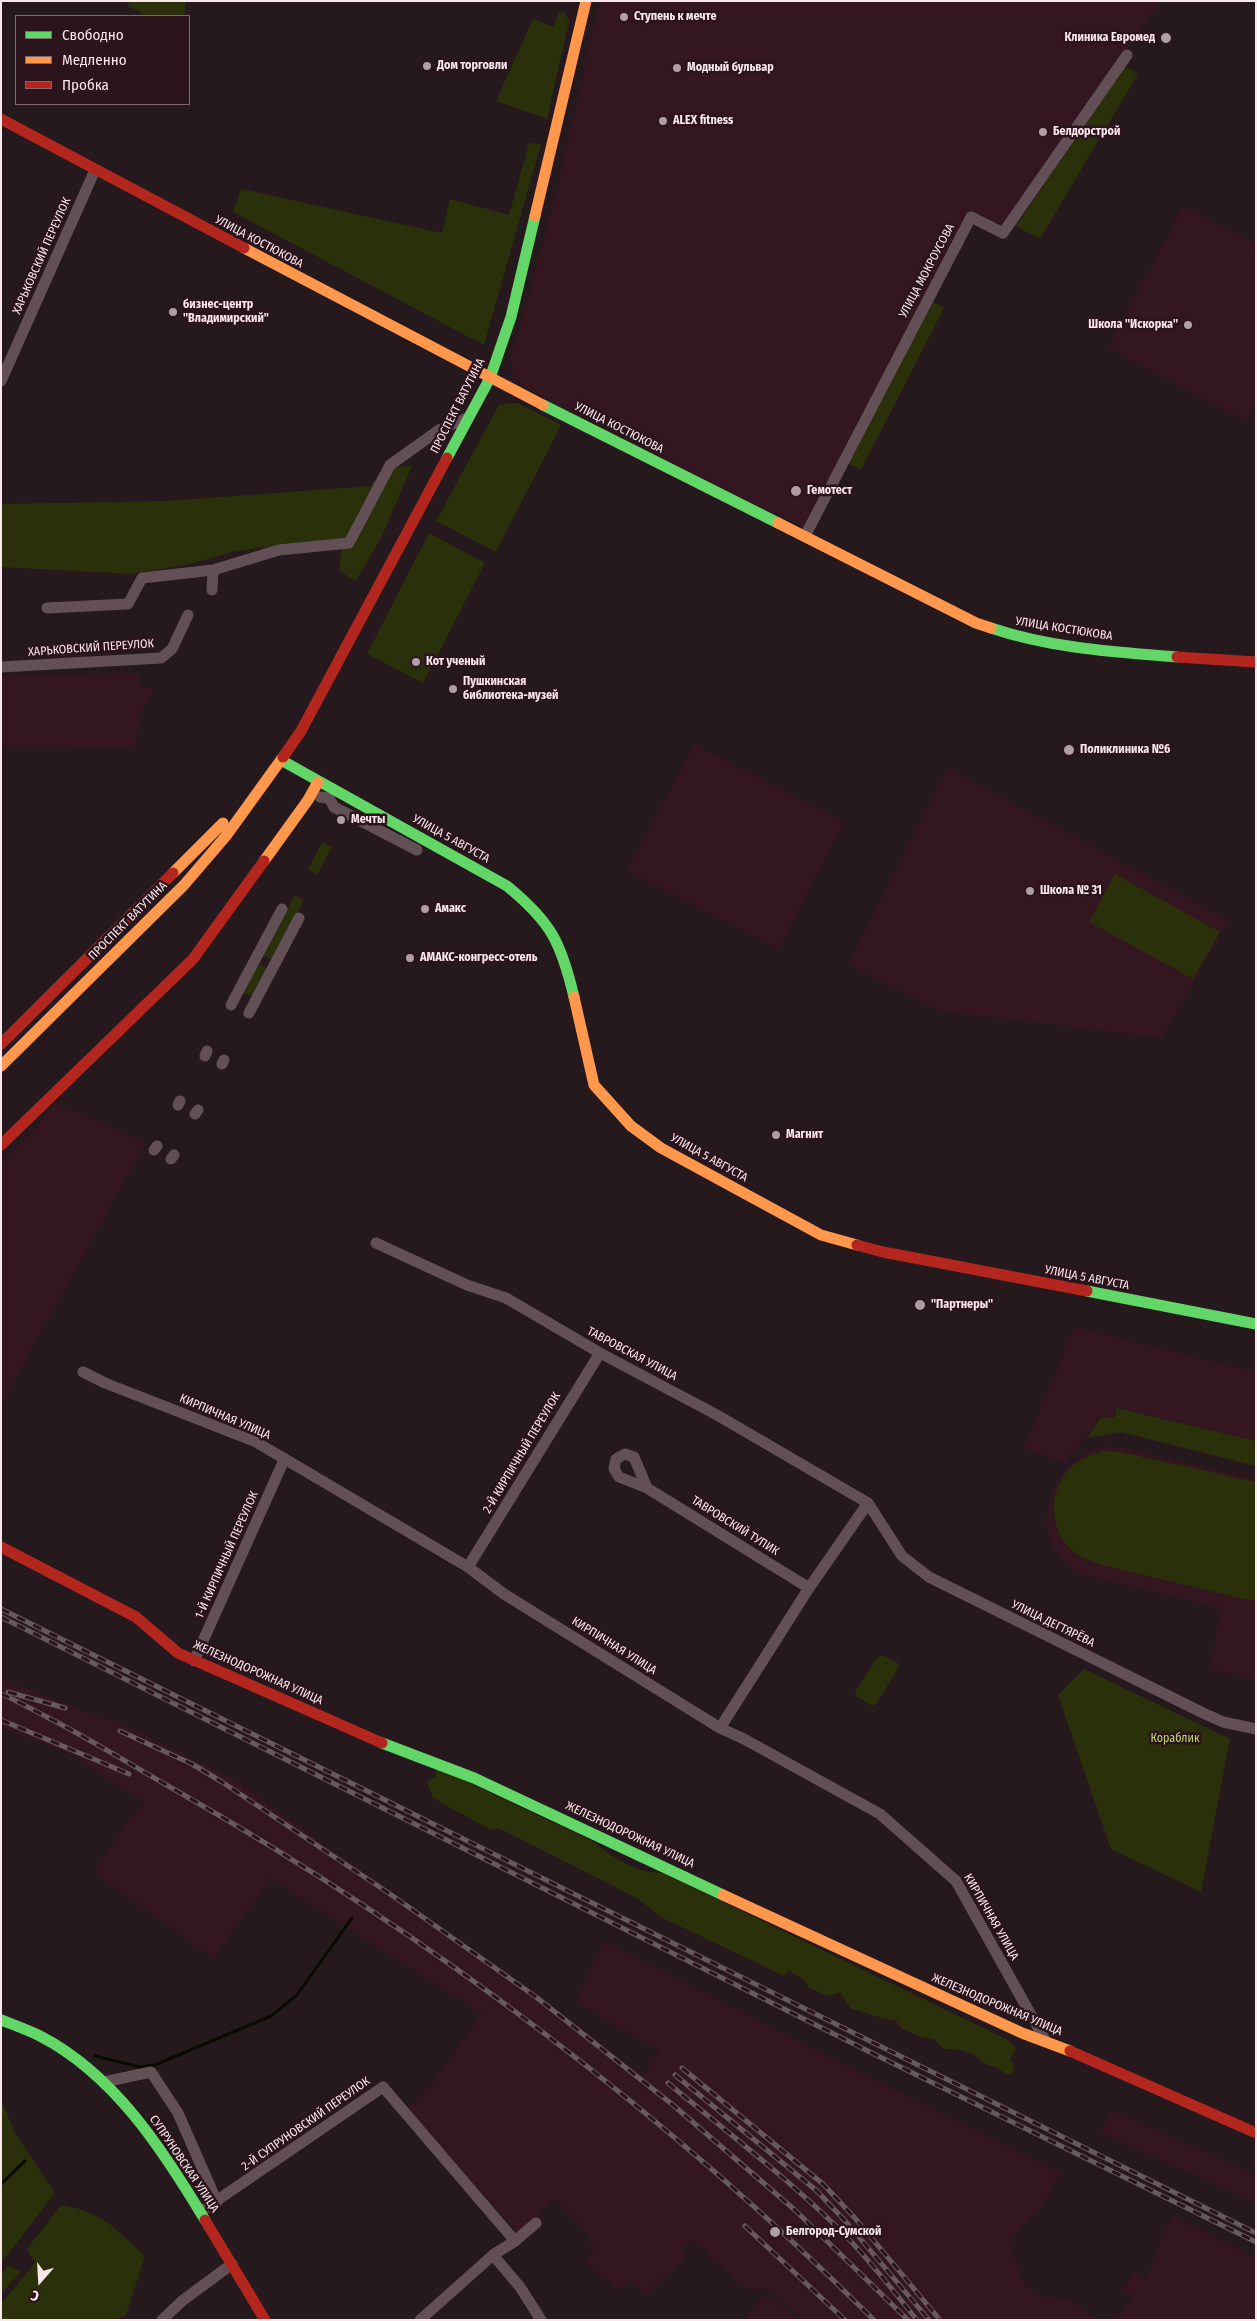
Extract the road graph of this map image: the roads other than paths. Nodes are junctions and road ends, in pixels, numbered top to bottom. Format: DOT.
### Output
graph roads {
  1 [pos="586,1"];
  2 [pos="1127,55"];
  3 [pos="1,119"];
  4 [pos="95,170"];
  5 [pos="490,378"];
  6 [pos="1,381"];
  7 [pos="469,418"];
  8 [pos="806,536"];
  9 [pos="213,570"];
  10 [pos="212,590"];
  11 [pos="47,608"];
  12 [pos="188,615"];
  13 [pos="1256,662"];
  14 [pos="1,667"];
  15 [pos="281,760"];
  16 [pos="318,782"];
  17 [pos="262,786"];
  18 [pos="329,802"];
  19 [pos="416,850"];
  20 [pos="282,910"];
  21 [pos="299,918"];
  22 [pos="232,1004"];
  23 [pos="248,1013"];
  24 [pos="1,1044"];
  25 [pos="1,1066"];
  26 [pos="1,1144"];
  27 [pos="376,1243"];
  28 [pos="1256,1324"];
  29 [pos="600,1353"];
  30 [pos="83,1372"];
  31 [pos="284,1460"];
  32 [pos="647,1488"];
  33 [pos="868,1503"];
  34 [pos="1,1547"];
  35 [pos="468,1567"];
  36 [pos="809,1588"];
  37 [pos="194,1661"];
  38 [pos="720,1728"];
  39 [pos="1256,1729"];
  40 [pos="1,2020"];
  41 [pos="1044,2040"];
  42 [pos="104,2082"];
  43 [pos="1256,2133"];
  44 [pos="216,2202"];
  45 [pos="200,2212"];
  46 [pos="536,2223"];
  47 [pos="515,2241"];
  48 [pos="493,2255"];
  49 [pos="232,2264"];
  50 [pos="162,2320"];
  51 [pos="265,2320"];
  52 [pos="420,2320"];
  53 [pos="541,2320"];
  1 -- 5 [label="street, ПРОСПЕКТ ВАТУТИНА"];
  2 -- 8 [label="street, УЛИЦА МОКРОУСОВА"];
  3 -- 4 [label="street, УЛИЦА КОСТЮКОВА"];
  4 -- 5 [label="street, УЛИЦА КОСТЮКОВА"];
  4 -- 6 [label="street, ХАРЬКОВСКИЙ ПЕРЕУЛОК"];
  5 -- 7 [label="street, ПРОСПЕКТ ВАТУТИНА"];
  5 -- 8 [label="street, УЛИЦА КОСТЮКОВА"];
  7 -- 9 [label="street"];
  7 -- 15 [label="street, ПРОСПЕКТ ВАТУТИНА"];
  8 -- 13 [label="street, УЛИЦА КОСТЮКОВА"];
  9 -- 10 [label="street"];
  9 -- 11 [label="street"];
  12 -- 14 [label="street, ХАРЬКОВСКИЙ ПЕРЕУЛОК"];
  15 -- 16 [label="street, УЛИЦА 5 АВГУСТА"];
  15 -- 17 [label="street, ПРОСПЕКТ ВАТУТИНА"];
  16 -- 26 [label="street"];
  16 -- 28 [label="street, УЛИЦА 5 АВГУСТА"];
  17 -- 24 [label="street, ПРОСПЕКТ ВАТУТИНА"];
  17 -- 25 [label="street, ПРОСПЕКТ ВАТУТИНА"];
  18 -- 19 [label="street"];
  20 -- 22 [label="street"];
  21 -- 23 [label="street"];
  27 -- 29 [label="street, ТАВРОВСКАЯ УЛИЦА"];
  29 -- 33 [label="street, ТАВРОВСКАЯ УЛИЦА"];
  29 -- 35 [label="street, 2-Й КИРПИЧНЫЙ ПЕРЕУЛОК"];
  30 -- 31 [label="street, КИРПИЧНАЯ УЛИЦА"];
  31 -- 35 [label="street, КИРПИЧНАЯ УЛИЦА"];
  31 -- 37 [label="street, 1-Й КИРПИЧНЫЙ ПЕРЕУЛОК"];
  32 -- 36 [label="street, ТАВРОВСКИЙ ТУПИК"];
  33 -- 36 [label="street"];
  33 -- 39 [label="street, УЛИЦА ДЕГТЯРЁВА"];
  34 -- 37 [label="street, ЖЕЛЕЗНОДОРОЖНАЯ УЛИЦА"];
  35 -- 38 [label="street, КИРПИЧНАЯ УЛИЦА"];
  36 -- 38 [label="street"];
  37 -- 41 [label="street, ЖЕЛЕЗНОДОРОЖНАЯ УЛИЦА"];
  38 -- 41 [label="street, КИРПИЧНАЯ УЛИЦА"];
  40 -- 42 [label="street, СУПРУНОВСКАЯ УЛИЦА"];
  41 -- 43 [label="street, ЖЕЛЕЗНОДОРОЖНАЯ УЛИЦА"];
  42 -- 44 [label="street"];
  42 -- 45 [label="street, СУПРУНОВСКАЯ УЛИЦА"];
  44 -- 45 [label="street, 2-Й СУПРУНОВСКИЙ ПЕРЕУЛОК"];
  44 -- 47 [label="street, 2-Й СУПРУНОВСКИЙ ПЕРЕУЛОК"];
  45 -- 49 [label="street, СУПРУНОВСКАЯ УЛИЦА"];
  46 -- 47 [label="street"];
  47 -- 48 [label="street"];
  48 -- 52 [label="street"];
  48 -- 53 [label="street"];
  49 -- 50 [label="street"];
  49 -- 51 [label="street, СУПРУНОВСКАЯ УЛИЦА"];
}
